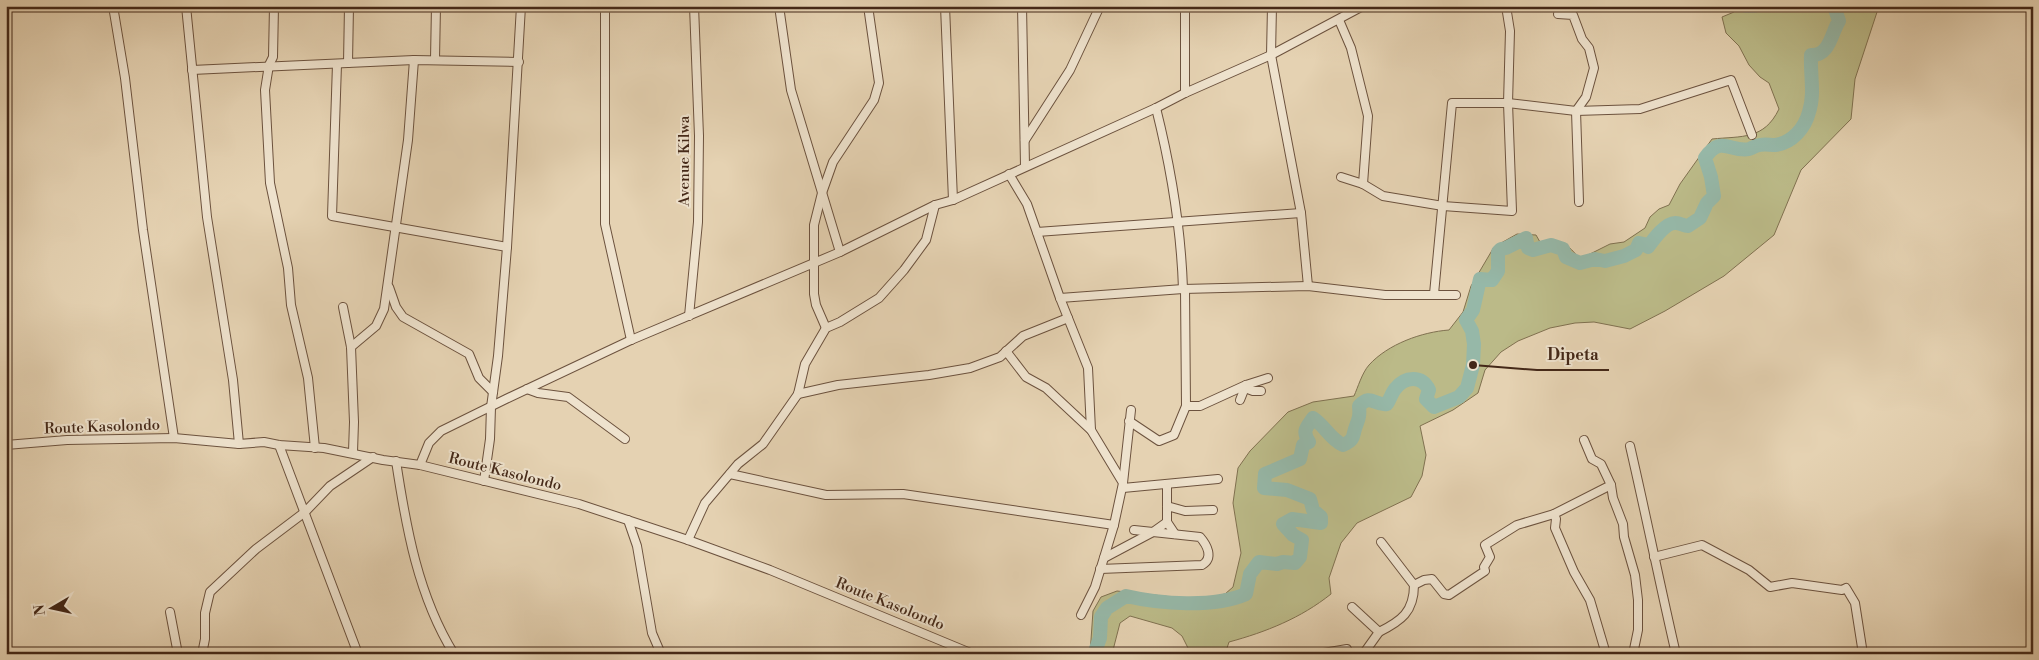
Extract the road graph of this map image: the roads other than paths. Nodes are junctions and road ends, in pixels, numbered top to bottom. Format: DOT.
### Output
graph roads {
  1 [pos="112,6"];
  2 [pos="186,6"];
  3 [pos="274,6"];
  4 [pos="349,6"];
  5 [pos="436,6"];
  6 [pos="521,6"];
  7 [pos="605,6"];
  8 [pos="694,6"];
  9 [pos="778,6"];
  10 [pos="868,6"];
  11 [pos="945,6"];
  12 [pos="1022,6"];
  13 [pos="1100,6"];
  14 [pos="1185,6"];
  15 [pos="1272,6"];
  16 [pos="1364,6"];
  17 [pos="1506,6"];
  18 [pos="1558,14"];
  19 [pos="1339,20"];
  20 [pos="1271,56"];
  21 [pos="435,59"];
  22 [pos="414,60"];
  23 [pos="519,62"];
  24 [pos="348,63"];
  25 [pos="336,64"];
  26 [pos="269,65"];
  27 [pos="192,70"];
  28 [pos="1185,93"];
  29 [pos="1508,103"];
  30 [pos="1156,108"];
  31 [pos="1576,111"];
  32 [pos="1752,135"];
  33 [pos="1025,140"];
  34 [pos="1025,166"];
  35 [pos="1009,174"];
  36 [pos="1341,177"];
  37 [pos="1363,184"];
  38 [pos="822,192"];
  39 [pos="953,200"];
  40 [pos="1579,202"];
  41 [pos="935,205"];
  42 [pos="1443,206"];
  43 [pos="1301,213"];
  44 [pos="1178,221"];
  45 [pos="395,229"];
  46 [pos="1037,232"];
  47 [pos="506,247"];
  48 [pos="840,252"];
  49 [pos="814,264"];
  50 [pos="388,285"];
  51 [pos="1308,286"];
  52 [pos="1184,289"];
  53 [pos="1434,294"];
  54 [pos="1456,295"];
  55 [pos="1060,298"];
  56 [pos="343,308"];
  57 [pos="689,316"];
  58 [pos="1068,318"];
  59 [pos="826,328"];
  60 [pos="631,340"];
  61 [pos="351,347"];
  62 [pos="1006,351"];
  63 [pos="1268,378"];
  64 [pos="1246,386"];
  65 [pos="527,389"];
  66 [pos="1262,390"];
  67 [pos="493,392"];
  68 [pos="798,394"];
  69 [pos="1240,400"];
  70 [pos="1186,406"];
  71 [pos="491,407"];
  72 [pos="1130,410"];
  73 [pos="1129,421"];
  74 [pos="1091,430"];
  75 [pos="174,438"];
  76 [pos="625,439"];
  77 [pos="1584,440"];
  78 [pos="239,444"];
  79 [pos="6,445"];
  80 [pos="279,445"];
  81 [pos="1630,446"];
  82 [pos="315,448"];
  83 [pos="353,452"];
  84 [pos="373,457"];
  85 [pos="396,461"];
  86 [pos="420,464"];
  87 [pos="730,474"];
  88 [pos="1218,479"];
  89 [pos="484,480"];
  90 [pos="1167,484"];
  91 [pos="1611,485"];
  92 [pos="1123,486"];
  93 [pos="1167,506"];
  94 [pos="1213,510"];
  95 [pos="305,512"];
  96 [pos="1554,514"];
  97 [pos="628,520"];
  98 [pos="1167,522"];
  99 [pos="1114,526"];
  100 [pos="1134,530"];
  101 [pos="1153,532"];
  102 [pos="1175,534"];
  103 [pos="688,540"];
  104 [pos="1382,542"];
  105 [pos="1654,557"];
  106 [pos="1104,558"];
  107 [pos="1100,569"];
  108 [pos="1414,585"];
  109 [pos="1352,607"];
  110 [pos="170,612"];
  111 [pos="1082,614"];
  112 [pos="1379,632"];
  113 [pos="955,650"];
  114 [pos="1364,653"];
  115 [pos="178,654"];
  116 [pos="202,654"];
  117 [pos="358,654"];
  118 [pos="454,654"];
  119 [pos="661,654"];
  120 [pos="973,654"];
  121 [pos="1318,654"];
  122 [pos="1606,654"];
  123 [pos="1633,654"];
  124 [pos="1676,654"];
  125 [pos="1863,654"];
  1 -- 75 [label="street"];
  2 -- 27 [label="street"];
  3 -- 26 [label="street"];
  4 -- 24 [label="street"];
  5 -- 21 [label="street"];
  6 -- 23 [label="street"];
  7 -- 60 [label="street"];
  8 -- 57 [label="street, Avenue Kilwa"];
  9 -- 38 [label="street"];
  10 -- 38 [label="street"];
  11 -- 39 [label="street"];
  12 -- 33 [label="street"];
  13 -- 33 [label="street"];
  14 -- 28 [label="street"];
  15 -- 20 [label="street"];
  16 -- 19 [label="street"];
  17 -- 29 [label="street"];
  18 -- 31 [label="street"];
  19 -- 20 [label="street"];
  19 -- 37 [label="street"];
  20 -- 28 [label="street"];
  20 -- 43 [label="street"];
  21 -- 22 [label="street"];
  21 -- 23 [label="street"];
  22 -- 24 [label="street"];
  22 -- 45 [label="street"];
  23 -- 47 [label="street"];
  24 -- 25 [label="street"];
  25 -- 26 [label="street"];
  25 -- 45 [label="street"];
  26 -- 27 [label="street"];
  26 -- 82 [label="street"];
  27 -- 78 [label="street"];
  28 -- 30 [label="street"];
  29 -- 31 [label="street"];
  29 -- 42 [label="street"];
  29 -- 42 [label="street"];
  30 -- 34 [label="street"];
  30 -- 44 [label="street"];
  31 -- 32 [label="street"];
  31 -- 40 [label="street"];
  33 -- 34 [label="street"];
  34 -- 35 [label="street"];
  35 -- 39 [label="street"];
  35 -- 46 [label="street"];
  36 -- 37 [label="street"];
  37 -- 42 [label="street"];
  38 -- 48 [label="street"];
  38 -- 49 [label="street"];
  39 -- 41 [label="street"];
  41 -- 48 [label="street"];
  41 -- 59 [label="street"];
  42 -- 53 [label="street"];
  43 -- 44 [label="street"];
  43 -- 51 [label="street"];
  44 -- 46 [label="street"];
  44 -- 52 [label="street"];
  45 -- 47 [label="street"];
  45 -- 50 [label="street"];
  46 -- 55 [label="street"];
  47 -- 67 [label="street"];
  48 -- 49 [label="street"];
  49 -- 57 [label="street"];
  49 -- 59 [label="street"];
  50 -- 61 [label="street"];
  50 -- 67 [label="street"];
  51 -- 52 [label="street"];
  51 -- 53 [label="street"];
  52 -- 55 [label="street"];
  52 -- 70 [label="street"];
  53 -- 54 [label="street"];
  55 -- 58 [label="street"];
  56 -- 61 [label="street"];
  57 -- 60 [label="street"];
  58 -- 62 [label="street"];
  58 -- 74 [label="street"];
  59 -- 68 [label="street"];
  60 -- 65 [label="street"];
  61 -- 83 [label="street"];
  62 -- 68 [label="street"];
  62 -- 74 [label="street"];
  63 -- 64 [label="street"];
  64 -- 66 [label="street"];
  64 -- 69 [label="street"];
  64 -- 70 [label="street"];
  65 -- 71 [label="street"];
  65 -- 76 [label="street"];
  67 -- 71 [label="street"];
  68 -- 87 [label="street"];
  70 -- 73 [label="street"];
  71 -- 86 [label="street"];
  71 -- 89 [label="street"];
  72 -- 73 [label="street"];
  73 -- 92 [label="street"];
  74 -- 92 [label="street"];
  75 -- 78 [label="street, Route Kasolondo"];
  75 -- 79 [label="street, Route Kasolondo"];
  77 -- 91 [label="street"];
  78 -- 80 [label="street, Route Kasolondo"];
  80 -- 82 [label="street, Route Kasolondo"];
  80 -- 95 [label="street"];
  81 -- 105 [label="street"];
  82 -- 83 [label="street, Route Kasolondo"];
  83 -- 84 [label="street, Route Kasolondo"];
  84 -- 85 [label="street, Route Kasolondo"];
  84 -- 95 [label="street"];
  85 -- 86 [label="street, Route Kasolondo"];
  85 -- 118 [label="street"];
  86 -- 89 [label="street, Route Kasolondo"];
  87 -- 99 [label="street"];
  87 -- 103 [label="street"];
  88 -- 90 [label="street"];
  89 -- 97 [label="street, Route Kasolondo"];
  90 -- 92 [label="street"];
  90 -- 93 [label="street"];
  91 -- 96 [label="street"];
  91 -- 123 [label="street"];
  92 -- 99 [label="street"];
  93 -- 94 [label="street"];
  93 -- 98 [label="street"];
  95 -- 116 [label="street"];
  95 -- 117 [label="street"];
  96 -- 108 [label="street"];
  96 -- 122 [label="street"];
  97 -- 103 [label="street, Route Kasolondo"];
  97 -- 119 [label="street"];
  98 -- 101 [label="street"];
  98 -- 102 [label="street"];
  99 -- 106 [label="street"];
  100 -- 101 [label="street"];
  101 -- 102 [label="street"];
  101 -- 106 [label="street"];
  102 -- 107 [label="street"];
  103 -- 113 [label="street, Route Kasolondo"];
  104 -- 108 [label="street"];
  105 -- 124 [label="street"];
  105 -- 125 [label="street"];
  106 -- 107 [label="street"];
  107 -- 111 [label="street"];
  108 -- 112 [label="street"];
  109 -- 112 [label="street"];
  110 -- 115 [label="street"];
  112 -- 114 [label="street"];
  113 -- 120 [label="street, Route Kasolondo"];
  114 -- 121 [label="street"];
}
